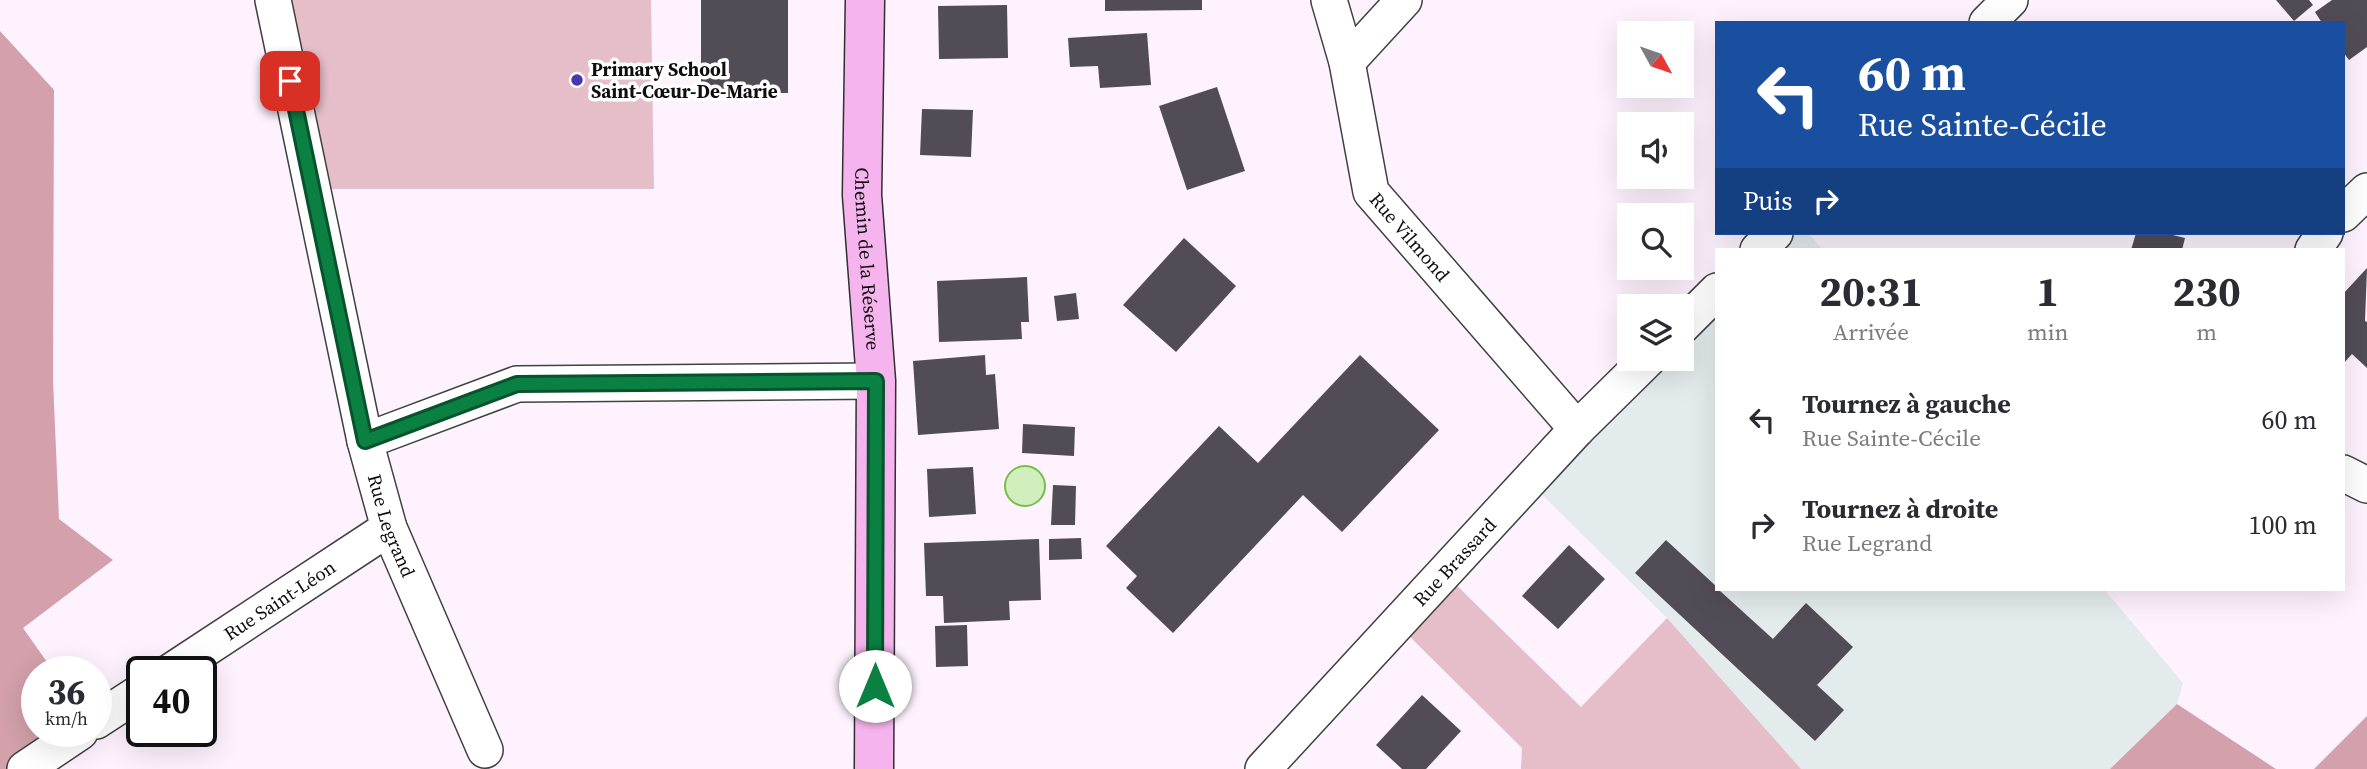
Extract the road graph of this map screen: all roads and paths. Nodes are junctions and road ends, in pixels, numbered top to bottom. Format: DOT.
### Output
graph roads {
  1 [pos="273,0"];
  2 [pos="865,0"];
  3 [pos="1329,0"];
  4 [pos="1404,0"];
  5 [pos="2010,0"];
  6 [pos="1989,21"];
  7 [pos="1347,62"];
  8 [pos="2367,191"];
  9 [pos="2345,212"];
  10 [pos="1773,235"];
  11 [pos="1760,248"];
  12 [pos="1715,293"];
  13 [pos="1694,314"];
  14 [pos="1636,371"];
  15 [pos="876,381"];
  16 [pos="1577,429"];
  17 [pos="365,441"];
  18 [pos="2345,474"];
  19 [pos="2367,485"];
  20 [pos="389,528"];
  21 [pos="194,656"];
  22 [pos="58,747"];
  23 [pos="485,750"];
  24 [pos="25,769"];
  25 [pos="874,769"];
  26 [pos="1263,769"];
  1 -- 17 [label="street, Rue Legrand"];
  2 -- 15 [label="street, Chemin de la Réserve"];
  3 -- 7 [label="street, Rue Vilmond"];
  4 -- 7 [label="street"];
  5 -- 6 [label="street"];
  7 -- 16 [label="street, Rue Vilmond"];
  8 -- 9 [label="street"];
  10 -- 11 [label="street"];
  12 -- 13 [label="street"];
  14 -- 16 [label="street, Rue Brassard"];
  15 -- 17 [label="street"];
  15 -- 25 [label="street, Chemin de la Réserve"];
  16 -- 26 [label="street, Rue Brassard"];
  17 -- 20 [label="street, Rue Legrand"];
  18 -- 19 [label="street"];
  20 -- 21 [label="street, Rue Saint-Léon"];
  20 -- 23 [label="street, Rue Legrand"];
  22 -- 24 [label="street"];
}
